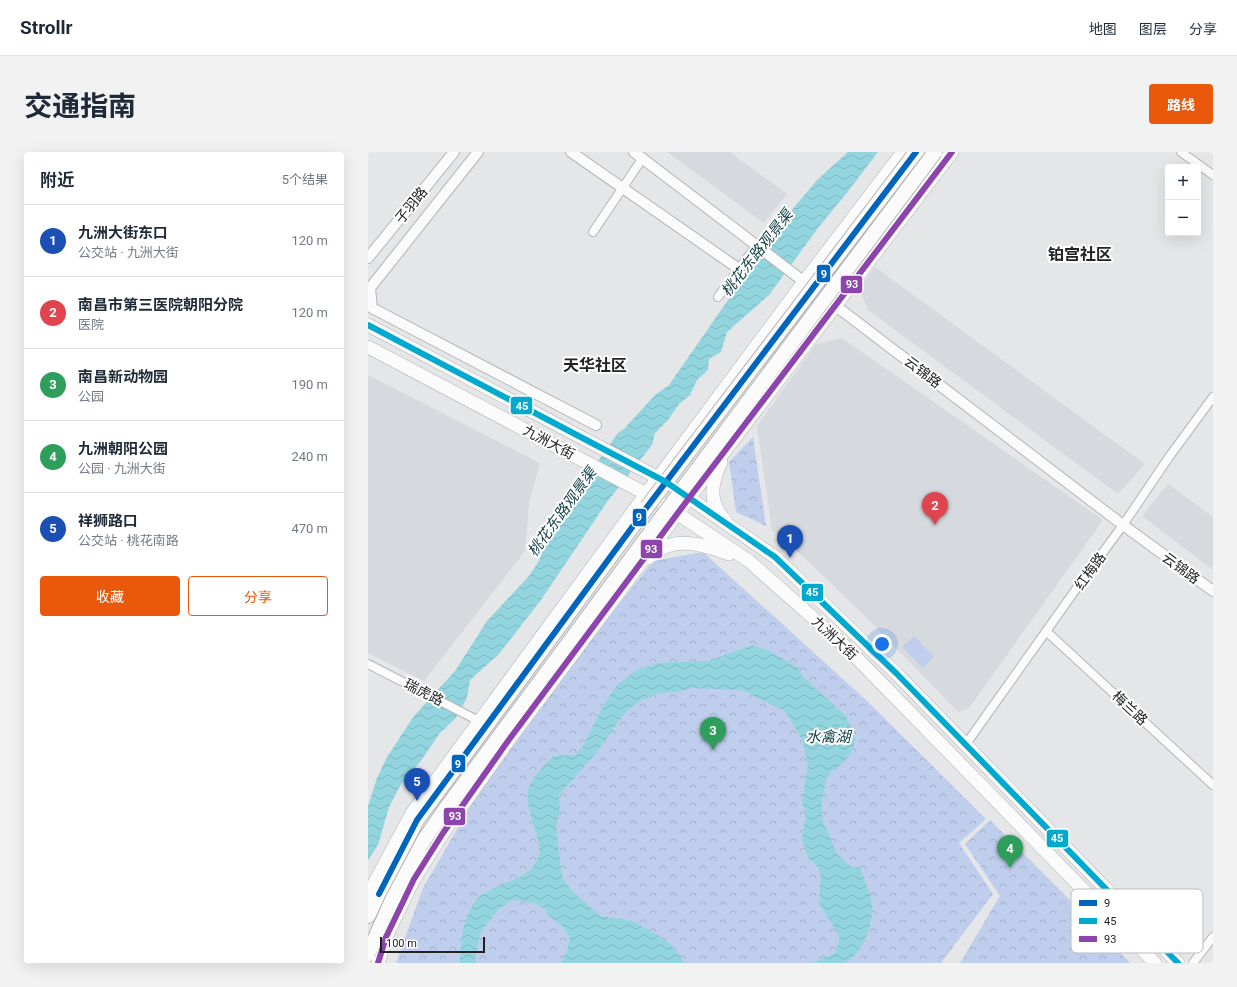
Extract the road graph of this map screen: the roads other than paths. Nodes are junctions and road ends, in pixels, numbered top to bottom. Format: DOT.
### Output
graph roads {
  1 [pos="454,152"];
  2 [pos="478,152"];
  3 [pos="571,152"];
  4 [pos="634,152"];
  5 [pos="903,152"];
  6 [pos="916,152"];
  7 [pos="935,152"];
  8 [pos="952,152"];
  9 [pos="1181,152"];
  10 [pos="642,159"];
  11 [pos="1213,175"];
  12 [pos="622,188"];
  13 [pos="593,232"];
  14 [pos="757,247"];
  15 [pos="368,258"];
  16 [pos="739,269"];
  17 [pos="800,279"];
  18 [pos="718,297"];
  19 [pos="835,305"];
  20 [pos="368,325"];
  21 [pos="368,347"];
  22 [pos="1213,397"];
  23 [pos="596,425"];
  24 [pos="728,445"];
  25 [pos="676,454"];
  26 [pos="638,468"];
  27 [pos="658,478"];
  28 [pos="646,494"];
  29 [pos="689,498"];
  30 [pos="678,513"];
  31 [pos="1123,525"];
  32 [pos="775,557"];
  33 [pos="749,561"];
  34 [pos="641,562"];
  35 [pos="1213,591"];
  36 [pos="1046,631"];
  37 [pos="368,664"];
  38 [pos="480,721"];
  39 [pos="966,744"];
  40 [pos="1213,785"];
  41 [pos="1083,889"];
  42 [pos="1106,889"];
  43 [pos="368,895"];
  44 [pos="368,916"];
  45 [pos="1213,937"];
  46 [pos="1203,950"];
  47 [pos="1146,953"];
  48 [pos="1168,953"];
  49 [pos="1201,953"];
  50 [pos="368,954"];
  51 [pos="378,963"];
  52 [pos="1156,963"];
  53 [pos="1178,963"];
  54 [pos="1193,963"];
  1 -- 15 [label="street, 子羽路"];
  2 -- 23 [label="street"];
  3 -- 12 [label="street"];
  4 -- 10 [label="street, 云锦路"];
  5 -- 17 [label="main road"];
  6 -- 44 [label="highway, bridge"];
  7 -- 50 [label="highway, bridge"];
  8 -- 19 [label="main road"];
  9 -- 11 [label="street"];
  10 -- 12 [label="street"];
  10 -- 14 [label="street, 云锦路"];
  12 -- 13 [label="street"];
  12 -- 16 [label="street"];
  14 -- 16 [label="street"];
  14 -- 17 [label="street, 云锦路"];
  16 -- 18 [label="street"];
  17 -- 19 [label="street, 云锦路"];
  17 -- 25 [label="main road"];
  19 -- 24 [label="main road"];
  19 -- 31 [label="street, 云锦路"];
  20 -- 26 [label="main road, 九洲大街"];
  21 -- 28 [label="main road, 九洲大街"];
  22 -- 31 [label="street, 红梅路"];
  24 -- 29 [label="main road"];
  24 -- 32 [label="main road"];
  25 -- 26 [label="main road"];
  25 -- 27 [label="main road"];
  26 -- 27 [label="main road, 九洲大街"];
  27 -- 28 [label="main road"];
  27 -- 29 [label="main road, 九洲大街"];
  28 -- 30 [label="main road, 九洲大街"];
  28 -- 38 [label="main road"];
  29 -- 30 [label="main road"];
  29 -- 32 [label="main road, 九洲大街"];
  30 -- 33 [label="main road, 九洲大街"];
  30 -- 34 [label="main road"];
  31 -- 35 [label="street, 云锦路"];
  31 -- 36 [label="street, 红梅路"];
  32 -- 39 [label="main road, 九洲大街"];
  33 -- 34 [label="main road"];
  33 -- 41 [label="main road, 九洲大街"];
  34 -- 51 [label="main road"];
  36 -- 39 [label="street, 红梅路"];
  36 -- 40 [label="street, 梅兰路"];
  37 -- 38 [label="street, 瑞虎路"];
  38 -- 43 [label="main road"];
  39 -- 42 [label="main road, 九洲大街"];
  45 -- 46 [label="street"];
  47 -- 52 [label="main road, 九洲大街"];
  48 -- 53 [label="main road, 九洲大街"];
  49 -- 54 [label="street"];
}
